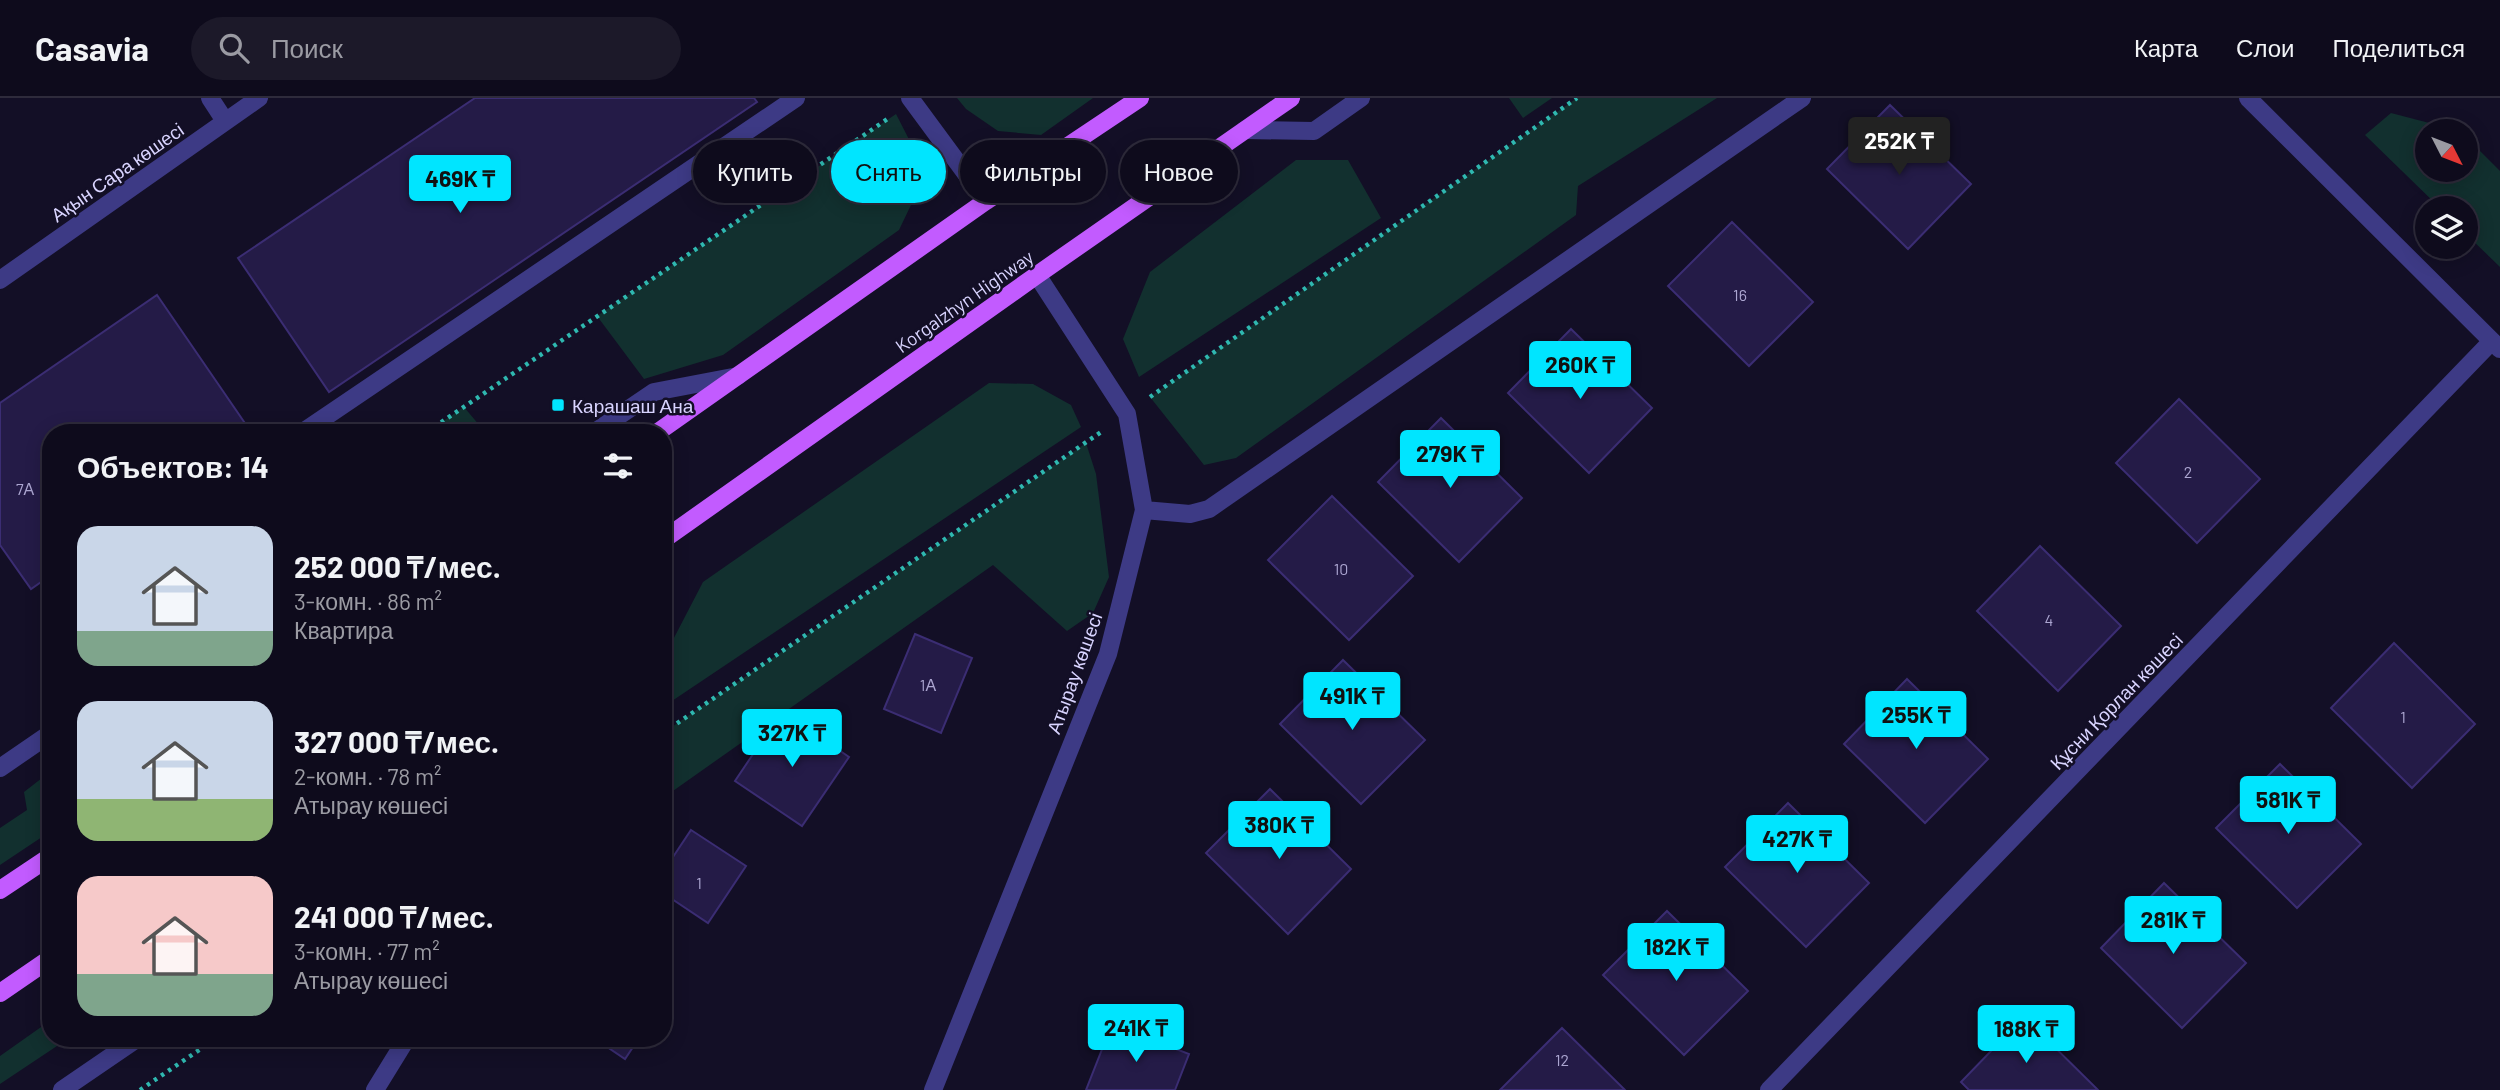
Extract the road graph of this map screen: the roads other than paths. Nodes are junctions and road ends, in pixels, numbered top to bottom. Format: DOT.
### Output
graph roads {
  1 [pos="210,98"];
  2 [pos="259,98"];
  3 [pos="796,98"];
  4 [pos="1140,98"];
  5 [pos="1291,98"];
  6 [pos="1361,98"];
  7 [pos="1802,98"];
  8 [pos="2250,99"];
  9 [pos="911,100"];
  10 [pos="225,121"];
  11 [pos="1245,130"];
  12 [pos="1077,140"];
  13 [pos="960,166"];
  14 [pos="983,203"];
  15 [pos="1037,275"];
  16 [pos="0,280"];
  17 [pos="2496,345"];
  18 [pos="738,376"];
  19 [pos="315,424"];
  20 [pos="608,424"];
  21 [pos="670,424"];
  22 [pos="1144,510"];
  23 [pos="672,534"];
  24 [pos="42,739"];
  25 [pos="0,768"];
  26 [pos="42,862"];
  27 [pos="0,890"];
  28 [pos="42,964"];
  29 [pos="0,993"];
  30 [pos="125,1047"];
  31 [pos="401,1047"];
  32 [pos="62,1090"];
  33 [pos="374,1090"];
  34 [pos="933,1090"];
  35 [pos="1769,1090"];
  1 -- 10 [label="street"];
  2 -- 10 [label="street, Ақын Сара көшесі"];
  3 -- 19 [label="street"];
  4 -- 12 [label="main road"];
  5 -- 11 [label="main road, Korgalzhyn Highway"];
  6 -- 11 [label="street"];
  7 -- 22 [label="street"];
  8 -- 17 [label="street"];
  9 -- 13 [label="street"];
  10 -- 16 [label="street, Ақын Сара көшесі"];
  11 -- 15 [label="main road, Korgalzhyn Highway"];
  14 -- 18 [label="main road"];
  15 -- 22 [label="street, Атырау көшесі"];
  15 -- 23 [label="main road, Korgalzhyn Highway"];
  17 -- 35 [label="street, Құсни Қорлан көшесі"];
  18 -- 20 [label="street"];
  18 -- 21 [label="main road"];
  22 -- 34 [label="street, Атырау көшесі"];
  24 -- 25 [label="street"];
  26 -- 27 [label="main road"];
  28 -- 29 [label="main road"];
  30 -- 32 [label="street"];
  31 -- 33 [label="street"];
}
